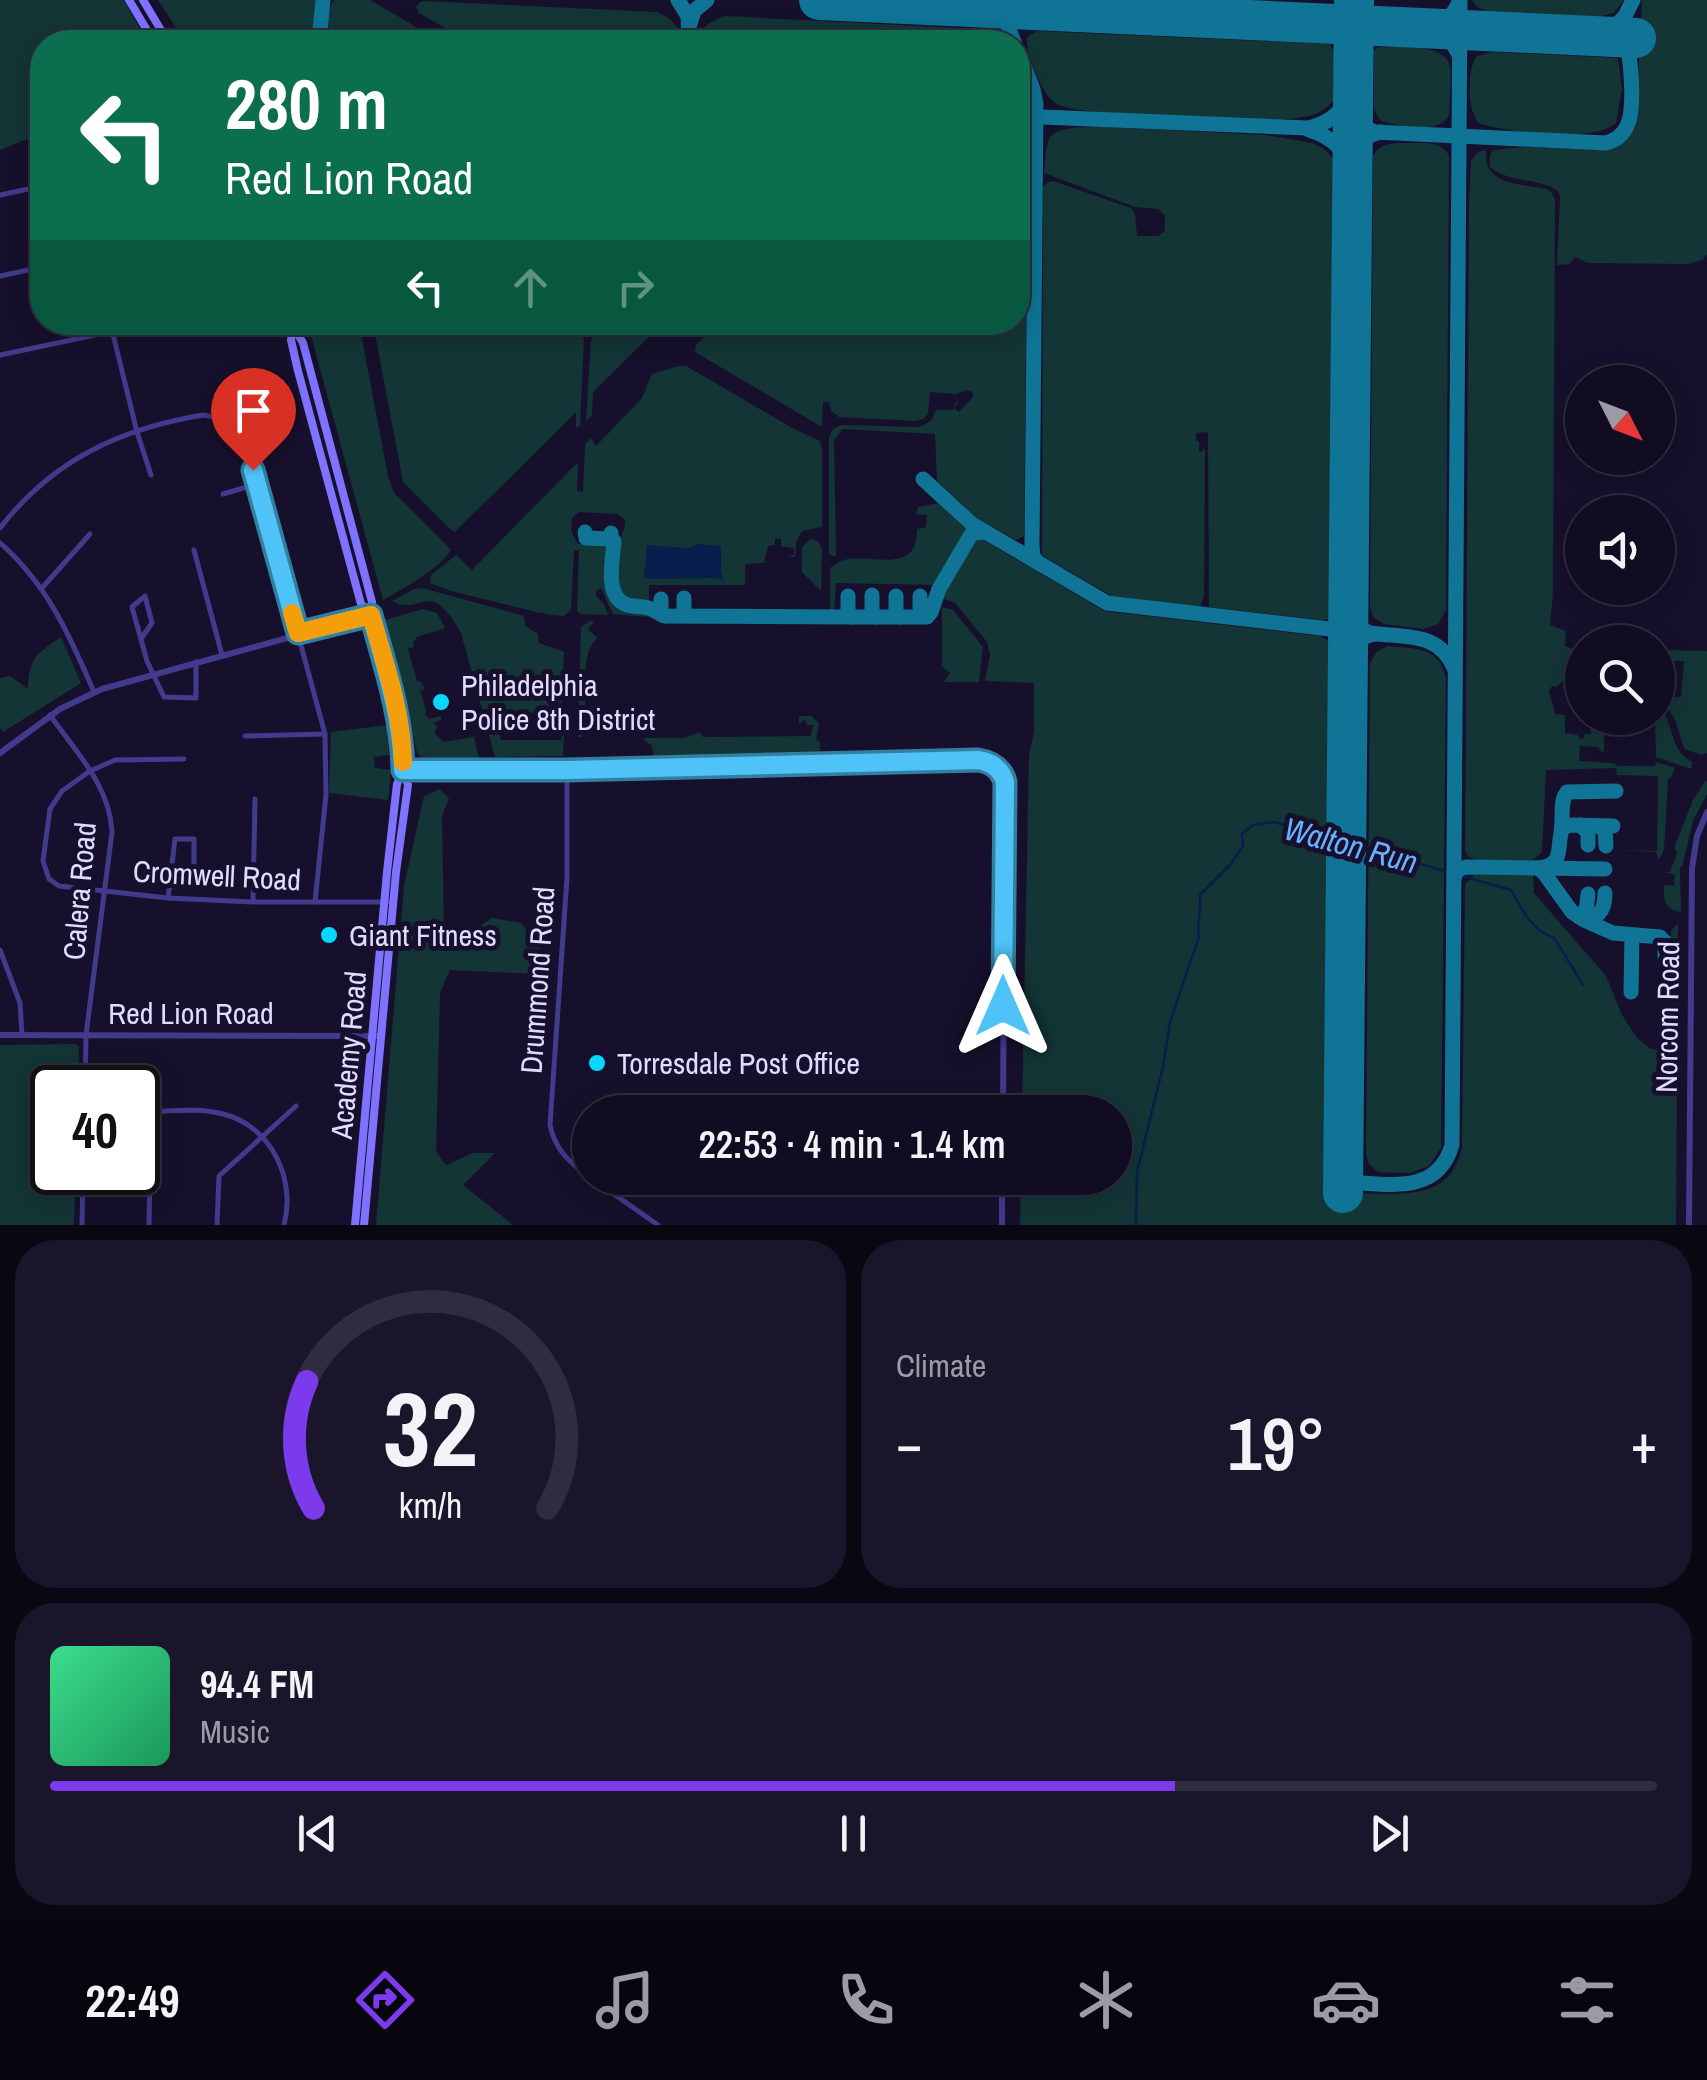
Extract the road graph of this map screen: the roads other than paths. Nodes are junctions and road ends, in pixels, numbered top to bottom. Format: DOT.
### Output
graph roads {
  1 [pos="130,0"];
  2 [pos="142,0"];
  3 [pos="147,30"];
  4 [pos="161,30"];
  5 [pos="30,189"];
  6 [pos="0,196"];
  7 [pos="30,270"];
  8 [pos="0,276"];
  9 [pos="98,335"];
  10 [pos="114,335"];
  11 [pos="298,335"];
  12 [pos="0,356"];
  13 [pos="137,432"];
  14 [pos="151,474"];
  15 [pos="257,484"];
  16 [pos="223,494"];
  17 [pos="0,528"];
  18 [pos="90,534"];
  19 [pos="0,543"];
  20 [pos="194,550"];
  21 [pos="42,588"];
  22 [pos="371,615"];
  23 [pos="298,633"];
  24 [pos="140,639"];
  25 [pos="222,655"];
  26 [pos="196,662"];
  27 [pos="154,674"];
  28 [pos="94,692"];
  29 [pos="50,716"];
  30 [pos="325,734"];
  31 [pos="245,736"];
  32 [pos="0,752"];
  33 [pos="184,759"];
  34 [pos="403,770"];
  35 [pos="568,770"];
  36 [pos="90,772"];
  37 [pos="255,798"];
  38 [pos="1707,812"];
  39 [pos="169,888"];
  40 [pos="106,892"];
  41 [pos="168,898"];
  42 [pos="253,902"];
  43 [pos="315,902"];
  44 [pos="389,902"];
  45 [pos="0,950"];
  46 [pos="3,964"];
  47 [pos="86,1035"];
  48 [pos="0,1036"];
  49 [pos="22,1036"];
  50 [pos="377,1036"];
  51 [pos="85,1065"];
  52 [pos="1002,1095"];
  53 [pos="296,1106"];
  54 [pos="160,1112"];
  55 [pos="260,1136"];
  56 [pos="572,1162"];
  57 [pos="83,1195"];
  58 [pos="150,1195"];
  59 [pos="616,1195"];
  60 [pos="1002,1195"];
  61 [pos="82,1225"];
  62 [pos="150,1225"];
  63 [pos="217,1225"];
  64 [pos="284,1225"];
  65 [pos="355,1225"];
  66 [pos="364,1225"];
  67 [pos="658,1225"];
  68 [pos="1002,1225"];
  69 [pos="1689,1225"];
  1 -- 3 [label="main road"];
  2 -- 4 [label="main road"];
  5 -- 6 [label="street"];
  7 -- 8 [label="street"];
  9 -- 12 [label="street"];
  10 -- 13 [label="street"];
  11 -- 22 [label="main road, Academy Road"];
  13 -- 14 [label="street"];
  13 -- 15 [label="street"];
  13 -- 17 [label="street"];
  15 -- 16 [label="street"];
  15 -- 23 [label="street"];
  18 -- 21 [label="street"];
  19 -- 21 [label="street"];
  20 -- 25 [label="street"];
  21 -- 28 [label="street"];
  22 -- 23 [label="street"];
  22 -- 34 [label="main road, Academy Road"];
  23 -- 25 [label="street"];
  23 -- 30 [label="street"];
  24 -- 24 [label="street"];
  24 -- 27 [label="street"];
  25 -- 26 [label="street"];
  26 -- 27 [label="street"];
  26 -- 27 [label="street"];
  27 -- 28 [label="street"];
  28 -- 29 [label="street"];
  29 -- 32 [label="street"];
  29 -- 36 [label="street, Calera Road"];
  30 -- 31 [label="street"];
  30 -- 43 [label="street"];
  33 -- 36 [label="street"];
  34 -- 35 [label="street"];
  34 -- 44 [label="main road, Academy Road"];
  35 -- 52 [label="street"];
  35 -- 56 [label="street, Drummond Road"];
  36 -- 40 [label="street, Calera Road"];
  36 -- 40 [label="street, Cromwell Road"];
  37 -- 42 [label="street"];
  38 -- 69 [label="street, Norcom Road"];
  39 -- 39 [label="street"];
  39 -- 41 [label="street"];
  40 -- 41 [label="street, Cromwell Road"];
  40 -- 47 [label="street, Calera Road"];
  41 -- 42 [label="street, Cromwell Road"];
  42 -- 43 [label="street, Cromwell Road"];
  43 -- 44 [label="street, Cromwell Road"];
  44 -- 50 [label="main road, Academy Road"];
  45 -- 46 [label="street"];
  46 -- 49 [label="street"];
  47 -- 49 [label="street, Red Lion Road"];
  47 -- 50 [label="street, Red Lion Road"];
  47 -- 51 [label="street, Calera Road"];
  48 -- 49 [label="street, Red Lion Road"];
  50 -- 65 [label="main road, Academy Road"];
  50 -- 66 [label="main road, Academy Road"];
  53 -- 55 [label="street"];
  54 -- 55 [label="street"];
  55 -- 63 [label="street"];
  55 -- 64 [label="street"];
  57 -- 61 [label="street"];
  58 -- 62 [label="street"];
  59 -- 67 [label="street, Drummond Road"];
  60 -- 68 [label="street"];
}
